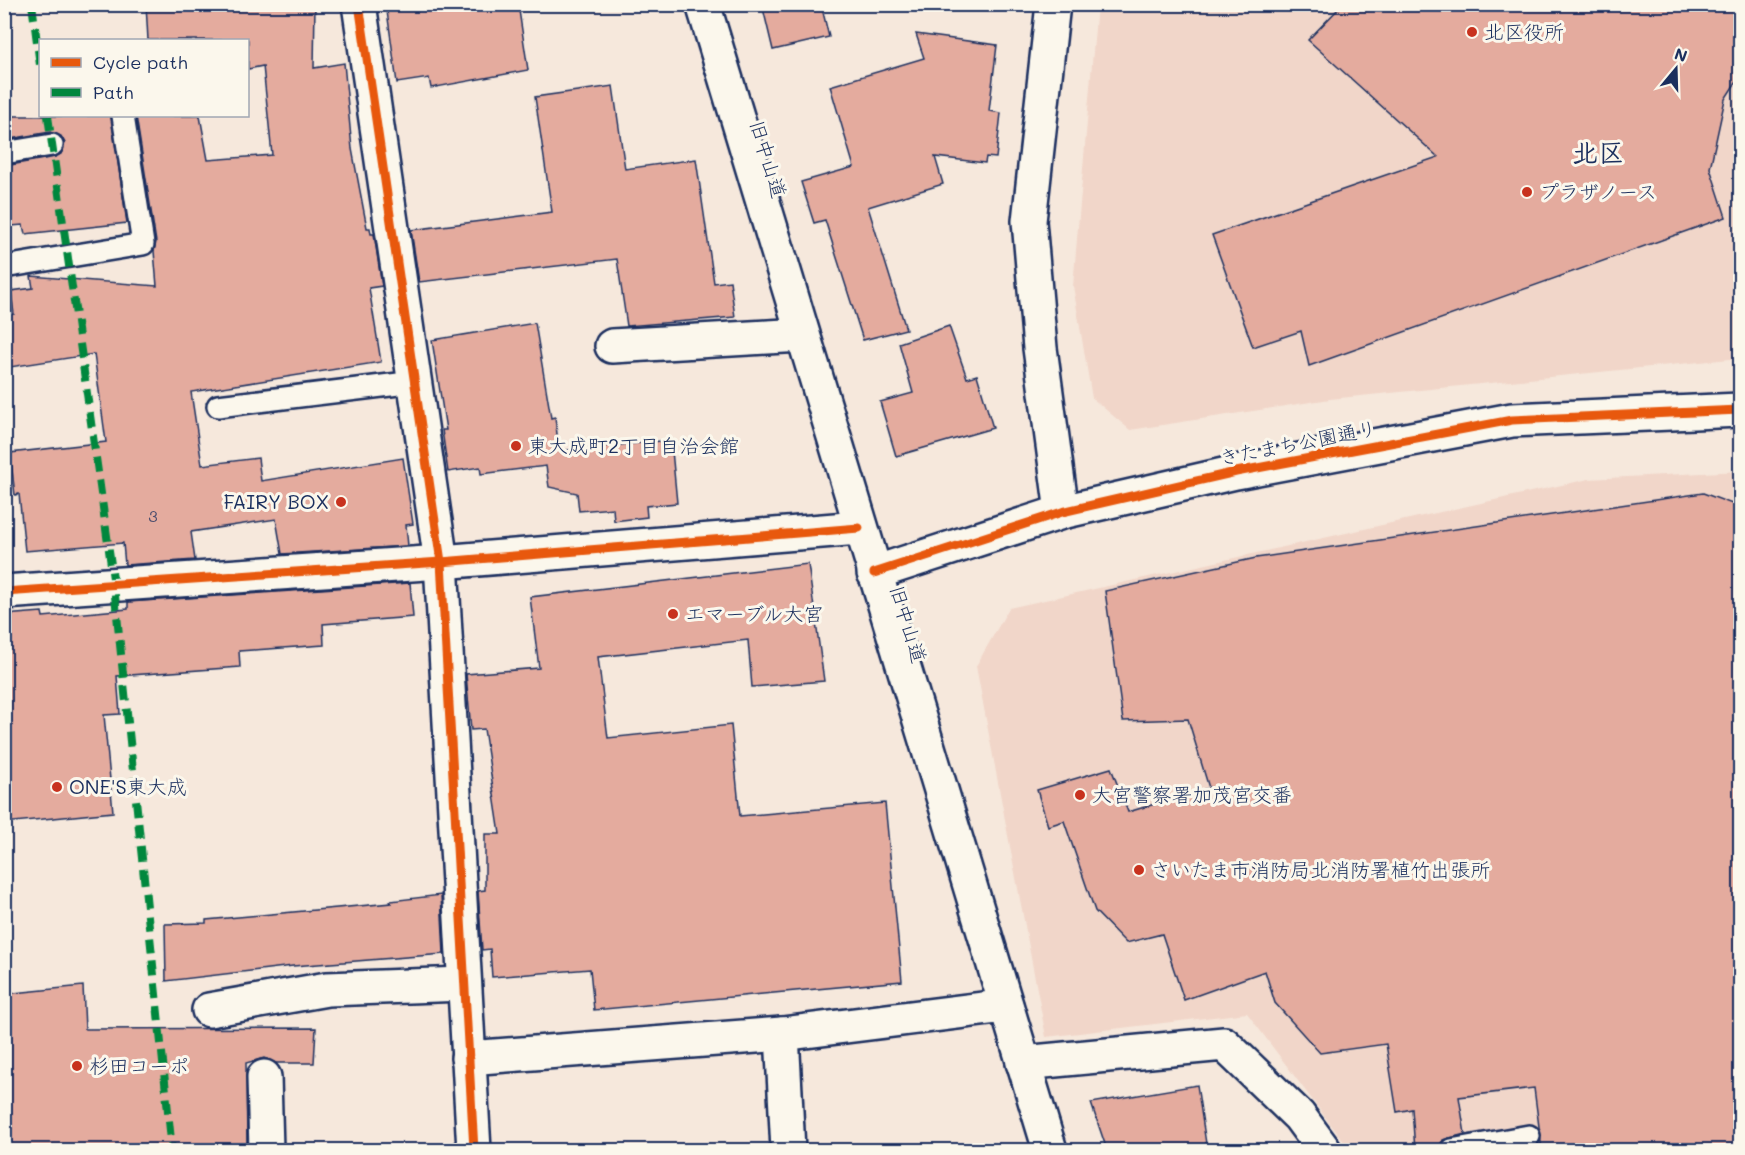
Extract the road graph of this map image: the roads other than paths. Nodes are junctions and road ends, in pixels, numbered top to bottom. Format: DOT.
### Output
graph roads {
  1 [pos="359,4"];
  2 [pos="703,4"];
  3 [pos="1053,4"];
  4 [pos="123,117"];
  5 [pos="52,145"];
  6 [pos="4,153"];
  7 [pos="4,267"];
  8 [pos="802,335"];
  9 [pos="612,346"];
  10 [pos="415,382"];
  11 [pos="218,406"];
  12 [pos="1740,410"];
  13 [pos="1062,512"];
  14 [pos="859,528"];
  15 [pos="441,561"];
  16 [pos="874,573"];
  17 [pos="4,592"];
  18 [pos="464,984"];
  19 [pos="1006,1006"];
  20 [pos="209,1010"];
  21 [pos="782,1034"];
  22 [pos="468,1058"];
  23 [pos="1023,1062"];
  24 [pos="264,1077"];
  25 [pos="1529,1136"];
  26 [pos="266,1150"];
  27 [pos="474,1150"];
  28 [pos="788,1150"];
  29 [pos="1050,1150"];
  30 [pos="1324,1150"];
  31 [pos="1451,1150"];
  1 -- 10 [label="street"];
  2 -- 8 [label="street, 旧中山道"];
  3 -- 13 [label="street"];
  4 -- 7 [label="lane"];
  5 -- 6 [label="lane"];
  8 -- 9 [label="street"];
  8 -- 14 [label="street, 旧中山道"];
  10 -- 11 [label="lane"];
  10 -- 15 [label="street"];
  12 -- 13 [label="street, きたまち公園通り"];
  13 -- 16 [label="street, きたまち公園通り"];
  14 -- 15 [label="street"];
  14 -- 16 [label="street, 旧中山道"];
  15 -- 17 [label="street"];
  15 -- 18 [label="street"];
  16 -- 19 [label="street, 旧中山道"];
  18 -- 20 [label="street"];
  18 -- 22 [label="street"];
  19 -- 21 [label="street"];
  19 -- 23 [label="street, 旧中山道"];
  21 -- 22 [label="street"];
  21 -- 28 [label="street"];
  22 -- 27 [label="street"];
  23 -- 29 [label="street, 旧中山道"];
  23 -- 30 [label="street"];
  24 -- 26 [label="street"];
  25 -- 31 [label="lane"];
}
